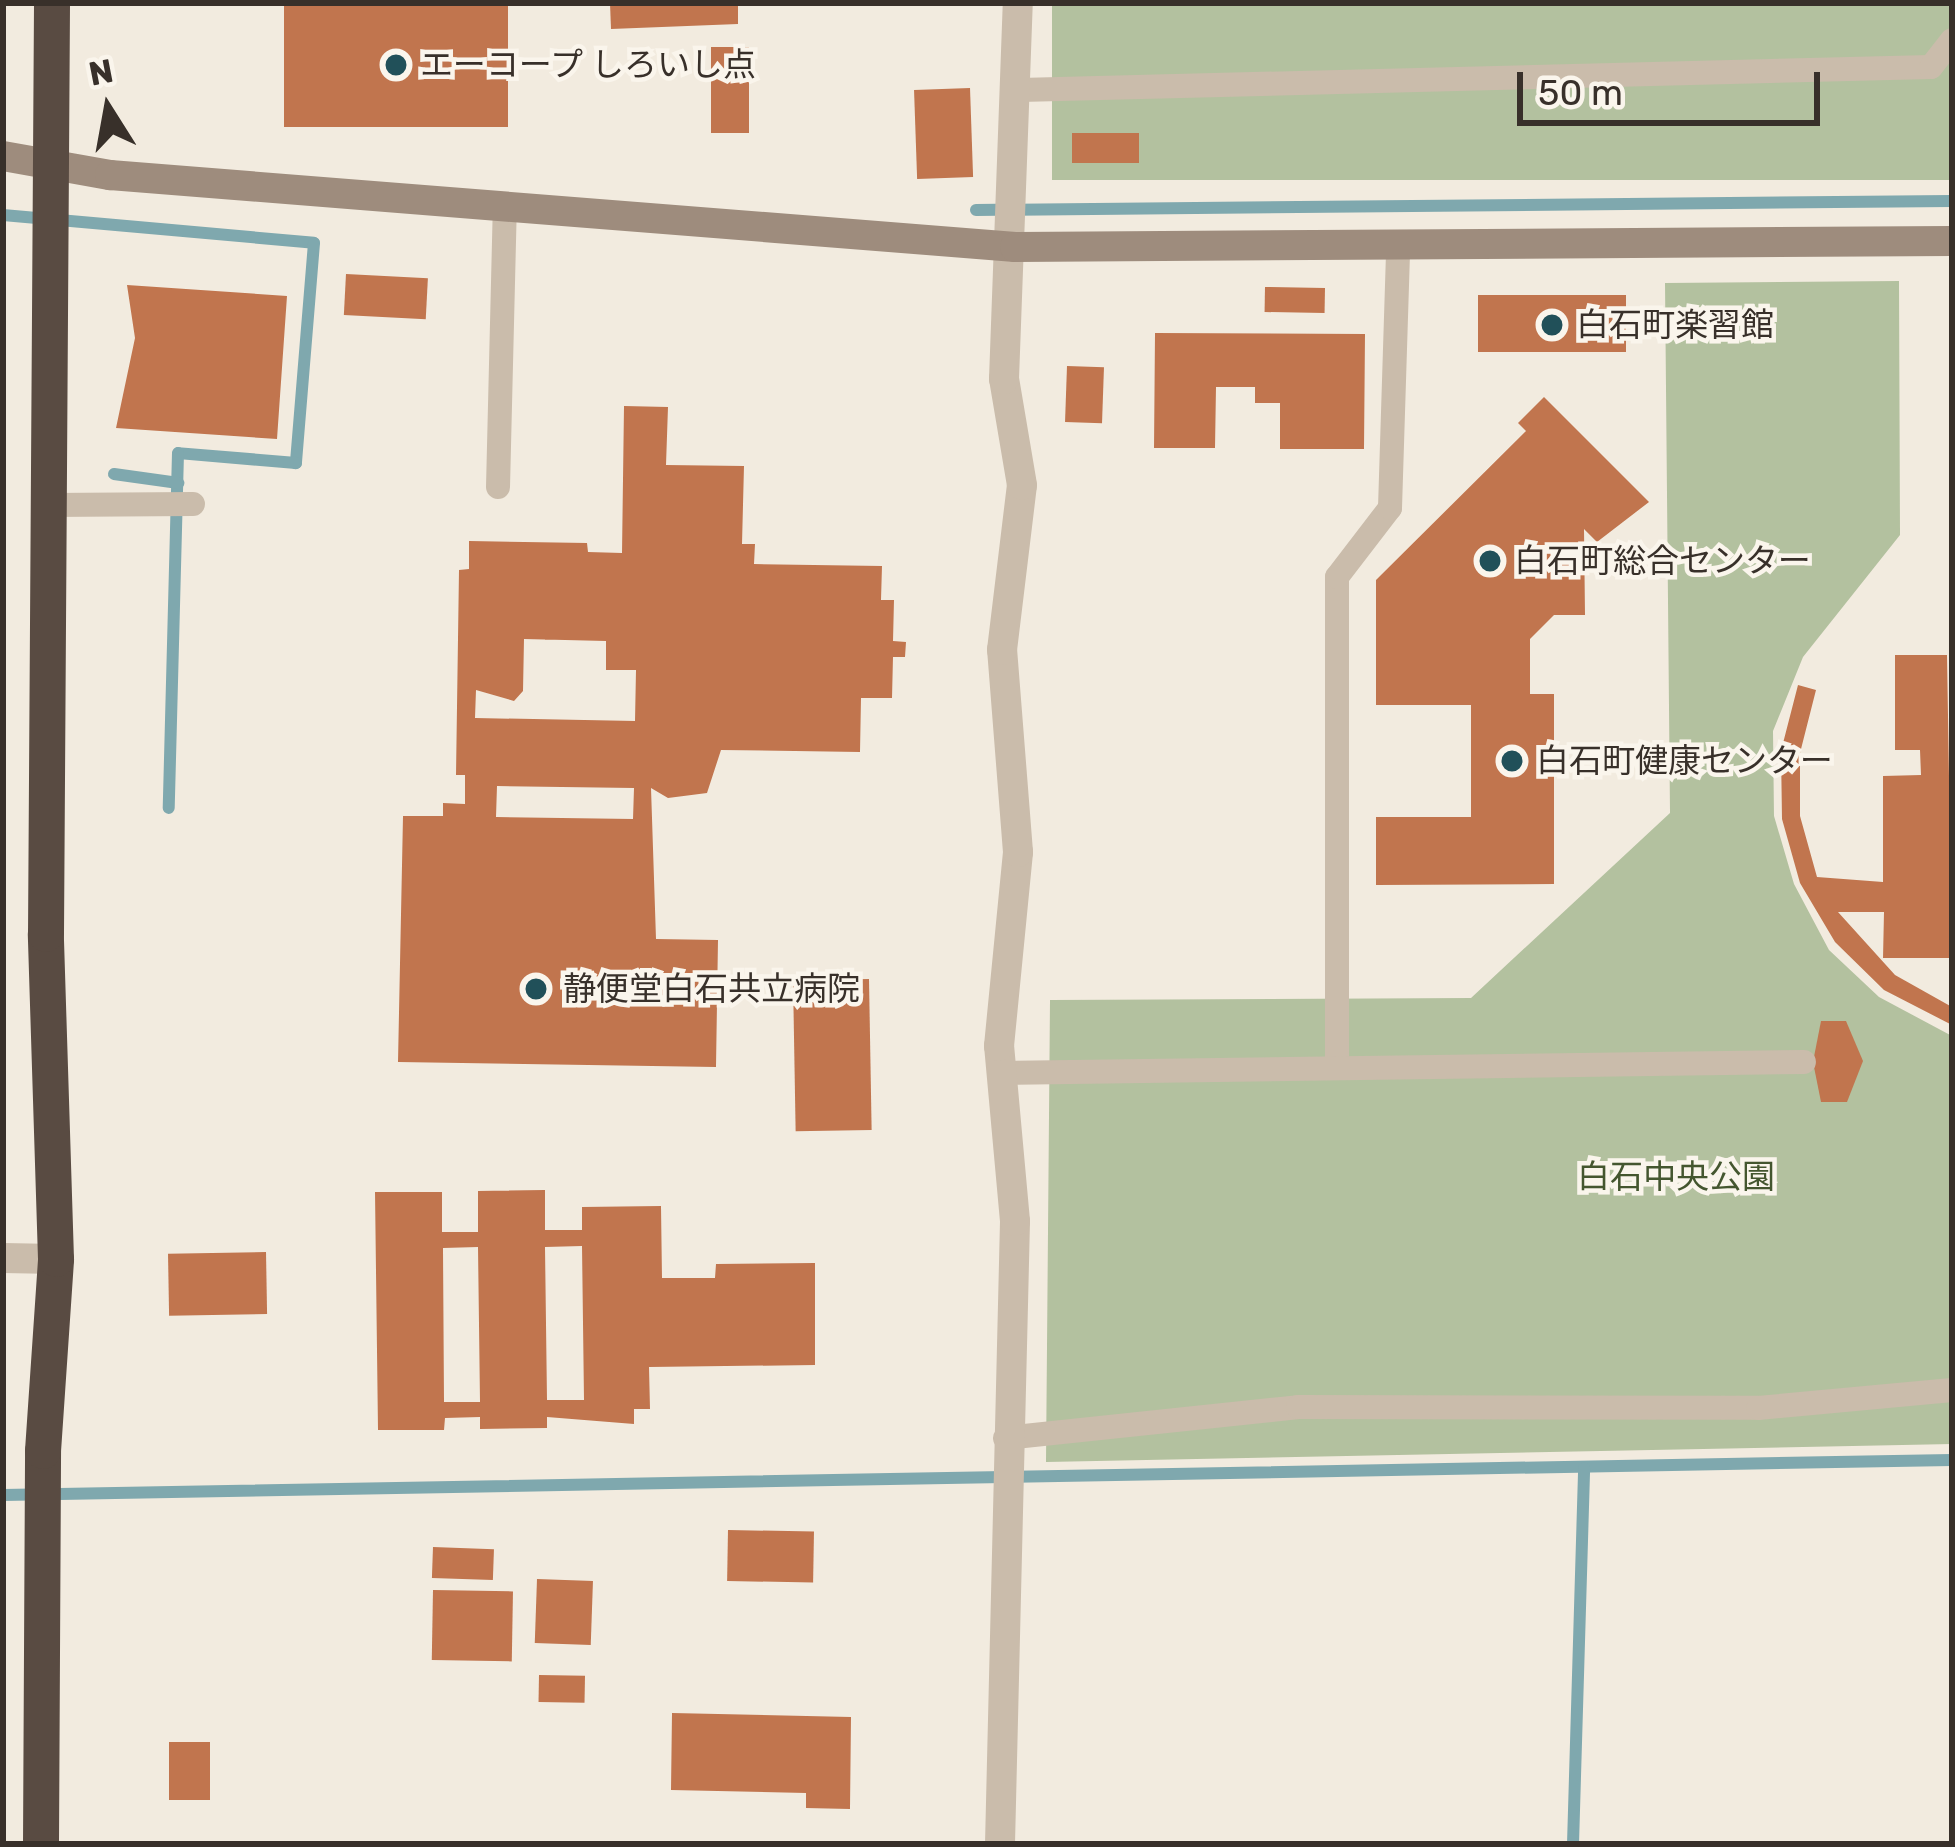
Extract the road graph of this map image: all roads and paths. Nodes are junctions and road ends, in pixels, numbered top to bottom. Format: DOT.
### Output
graph roads {
  1 [pos="52,3"];
  2 [pos="1018,3"];
  3 [pos="1952,40"];
  4 [pos="1020,90"];
  5 [pos="3,156"];
  6 [pos="50,175"];
  7 [pos="505,206"];
  8 [pos="1014,239"];
  9 [pos="1952,241"];
  10 [pos="1398,249"];
  11 [pos="498,487"];
  12 [pos="193,504"];
  13 [pos="49,505"];
  14 [pos="1804,1062"];
  15 [pos="1336,1066"];
  16 [pos="1002,1073"];
  17 [pos="3,1258"];
  18 [pos="56,1259"];
  19 [pos="1952,1390"];
  20 [pos="1005,1438"];
  21 [pos="41,1844"];
  22 [pos="1000,1844"];
  1 -- 6 [label="highway"];
  2 -- 4 [label="street"];
  3 -- 4 [label="lane"];
  4 -- 8 [label="street"];
  5 -- 6 [label="street"];
  6 -- 7 [label="street"];
  6 -- 13 [label="highway"];
  7 -- 8 [label="street"];
  7 -- 11 [label="lane"];
  8 -- 10 [label="street"];
  8 -- 16 [label="street"];
  9 -- 10 [label="street"];
  10 -- 15 [label="lane"];
  12 -- 13 [label="lane"];
  13 -- 18 [label="highway"];
  14 -- 15 [label="lane"];
  15 -- 16 [label="lane"];
  16 -- 20 [label="street"];
  17 -- 18 [label="street"];
  18 -- 21 [label="highway"];
  19 -- 20 [label="lane"];
  20 -- 22 [label="street"];
}
